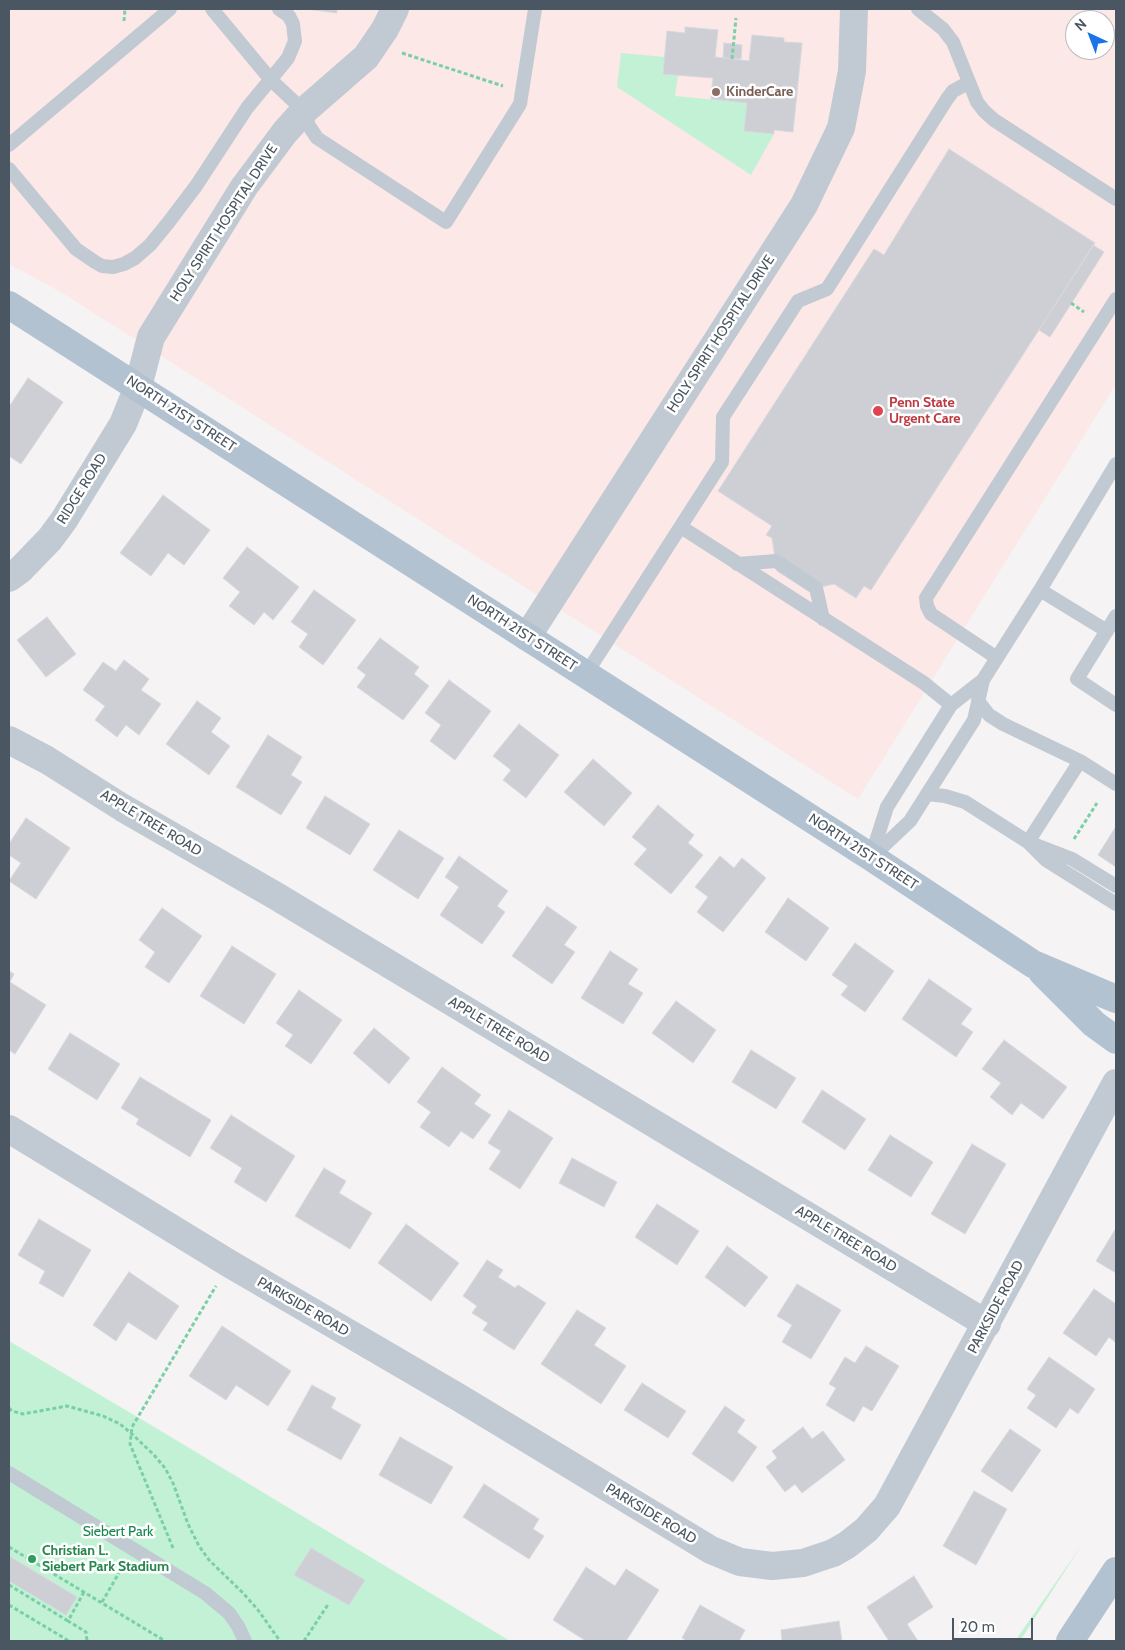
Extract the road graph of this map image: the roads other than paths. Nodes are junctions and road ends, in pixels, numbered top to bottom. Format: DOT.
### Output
graph roads {
  1 [pos="170,9"];
  2 [pos="212,9"];
  3 [pos="279,9"];
  4 [pos="395,9"];
  5 [pos="535,9"];
  6 [pos="854,9"];
  7 [pos="918,9"];
  8 [pos="271,80"];
  9 [pos="968,83"];
  10 [pos="304,111"];
  11 [pos="9,145"];
  12 [pos="9,169"];
  13 [pos="1116,199"];
  14 [pos="1116,299"];
  15 [pos="9,305"];
  16 [pos="138,387"];
  17 [pos="1116,464"];
  18 [pos="680,527"];
  19 [pos="737,564"];
  20 [pos="9,578"];
  21 [pos="1040,590"];
  22 [pos="1116,616"];
  23 [pos="823,619"];
  24 [pos="1107,631"];
  25 [pos="527,637"];
  26 [pos="997,658"];
  27 [pos="586,674"];
  28 [pos="983,680"];
  29 [pos="978,701"];
  30 [pos="950,705"];
  31 [pos="1116,705"];
  32 [pos="9,740"];
  33 [pos="1080,761"];
  34 [pos="1102,775"];
  35 [pos="1116,784"];
  36 [pos="1116,791"];
  37 [pos="927,794"];
  38 [pos="1028,842"];
  39 [pos="871,857"];
  40 [pos="1116,886"];
  41 [pos="1116,904"];
  42 [pos="1034,964"];
  43 [pos="1116,999"];
  44 [pos="1116,1040"];
  45 [pos="1116,1083"];
  46 [pos="9,1129"];
  47 [pos="987,1324"];
  48 [pos="9,1473"];
  49 [pos="1116,1571"];
  50 [pos="245,1641"];
  51 [pos="1070,1641"];
  1 -- 11 [label="lane"];
  2 -- 8 [label="lane"];
  3 -- 8 [label="lane"];
  4 -- 10 [label="street, HOLY SPIRIT HOSPITAL DRIVE"];
  5 -- 10 [label="lane"];
  6 -- 25 [label="street, HOLY SPIRIT HOSPITAL DRIVE"];
  7 -- 9 [label="lane"];
  8 -- 10 [label="lane"];
  8 -- 12 [label="lane"];
  9 -- 13 [label="lane"];
  9 -- 18 [label="lane"];
  10 -- 16 [label="street, HOLY SPIRIT HOSPITAL DRIVE"];
  14 -- 26 [label="lane"];
  15 -- 16 [label="main road, NORTH 21ST STREET"];
  16 -- 20 [label="street, RIDGE ROAD"];
  16 -- 25 [label="main road, NORTH 21ST STREET"];
  17 -- 21 [label="lane"];
  18 -- 19 [label="lane"];
  18 -- 27 [label="lane"];
  19 -- 23 [label="lane"];
  19 -- 23 [label="lane"];
  21 -- 24 [label="lane"];
  21 -- 26 [label="lane"];
  22 -- 24 [label="lane"];
  23 -- 30 [label="lane"];
  24 -- 31 [label="lane"];
  25 -- 27 [label="main road, NORTH 21ST STREET"];
  26 -- 28 [label="lane"];
  27 -- 39 [label="main road, NORTH 21ST STREET"];
  28 -- 29 [label="lane"];
  28 -- 30 [label="lane"];
  29 -- 33 [label="lane"];
  29 -- 37 [label="lane"];
  30 -- 39 [label="lane"];
  32 -- 47 [label="street, APPLE TREE ROAD"];
  33 -- 34 [label="lane"];
  33 -- 38 [label="lane"];
  34 -- 35 [label="lane"];
  34 -- 36 [label="lane"];
  37 -- 38 [label="lane"];
  37 -- 39 [label="lane"];
  38 -- 40 [label="lane"];
  38 -- 41 [label="lane"];
  39 -- 42 [label="main road, NORTH 21ST STREET"];
  42 -- 43 [label="main road, NORTH 21ST STREET"];
  42 -- 44 [label="main road, NORTH 21ST STREET"];
  45 -- 47 [label="street, PARKSIDE ROAD"];
  46 -- 47 [label="street, PARKSIDE ROAD"];
  48 -- 50 [label="lane"];
  49 -- 51 [label="main road"];
}
